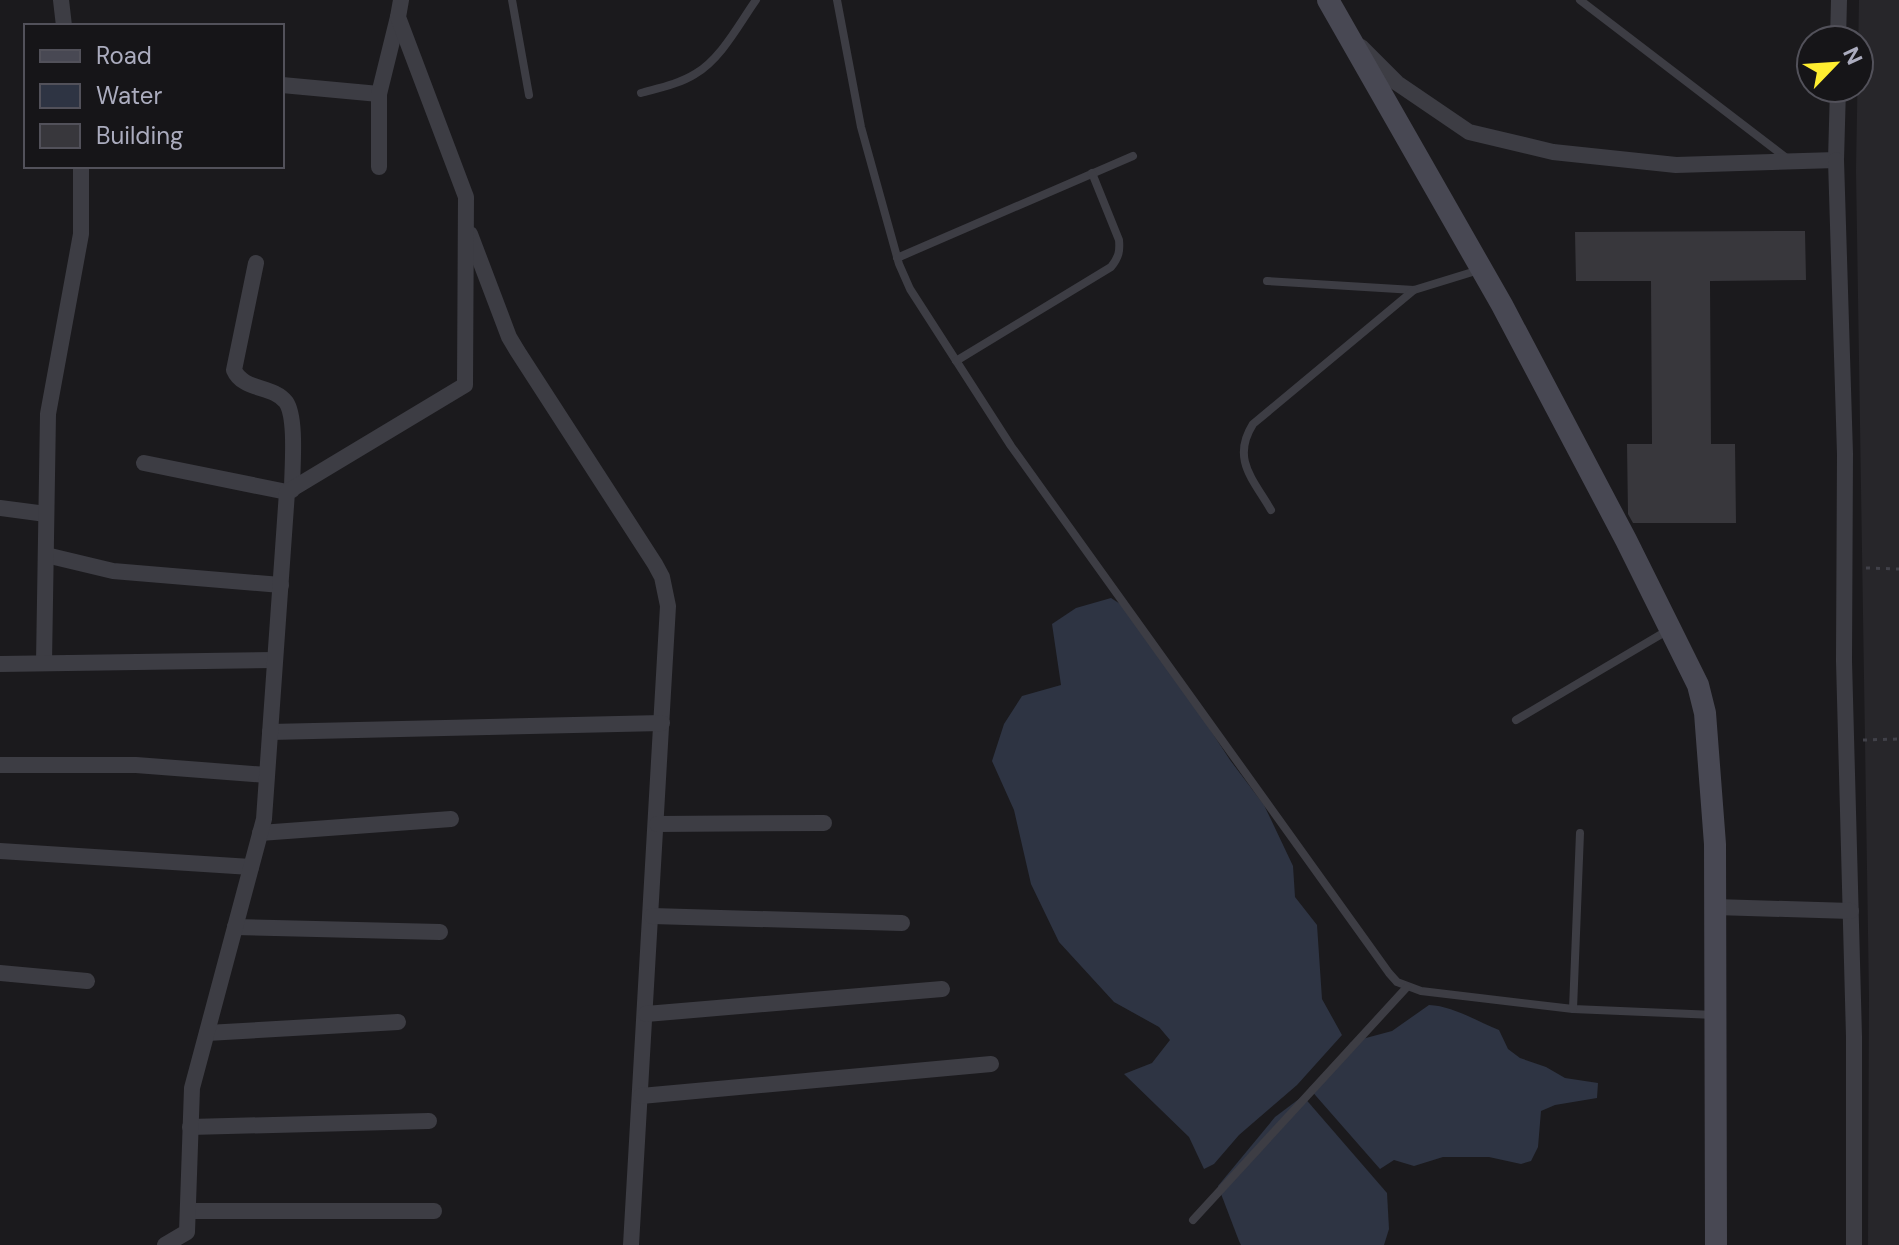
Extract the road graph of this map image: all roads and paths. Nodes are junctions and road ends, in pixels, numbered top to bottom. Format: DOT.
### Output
graph roads {
  1 [pos="61,0"];
  2 [pos="512,0"];
  3 [pos="756,0"];
  4 [pos="837,0"];
  5 [pos="1328,0"];
  6 [pos="1580,0"];
  7 [pos="1839,0"];
  8 [pos="399,8"];
  9 [pos="64,24"];
  10 [pos="1838,24"];
  11 [pos="1346,32"];
  12 [pos="284,85"];
  13 [pos="641,93"];
  14 [pos="379,94"];
  15 [pos="529,95"];
  16 [pos="1838,104"];
  17 [pos="1133,156"];
  18 [pos="1836,160"];
  19 [pos="1791,162"];
  20 [pos="379,167"];
  21 [pos="81,168"];
  22 [pos="1092,173"];
  23 [pos="466,225"];
  24 [pos="897,258"];
  25 [pos="256,263"];
  26 [pos="1481,269"];
  27 [pos="1267,281"];
  28 [pos="1414,290"];
  29 [pos="956,361"];
  30 [pos="144,463"];
  31 [pos="290,491"];
  32 [pos="0,508"];
  33 [pos="1271,510"];
  34 [pos="46,514"];
  35 [pos="46,555"];
  36 [pos="1866,568"];
  37 [pos="1899,569"];
  38 [pos="281,585"];
  39 [pos="1670,629"];
  40 [pos="275,660"];
  41 [pos="44,663"];
  42 [pos="0,664"];
  43 [pos="1516,720"];
  44 [pos="662,723"];
  45 [pos="270,732"];
  46 [pos="1899,739"];
  47 [pos="1846,740"];
  48 [pos="0,765"];
  49 [pos="267,775"];
  50 [pos="451,819"];
  51 [pos="824,823"];
  52 [pos="657,824"];
  53 [pos="260,833"];
  54 [pos="1580,833"];
  55 [pos="0,851"];
  56 [pos="251,867"];
  57 [pos="1715,907"];
  58 [pos="1851,911"];
  59 [pos="652,916"];
  60 [pos="902,923"];
  61 [pos="235,927"];
  62 [pos="440,932"];
  63 [pos="0,973"];
  64 [pos="87,981"];
  65 [pos="1407,987"];
  66 [pos="942,989"];
  67 [pos="1573,1009"];
  68 [pos="646,1014"];
  69 [pos="1715,1015"];
  70 [pos="398,1022"];
  71 [pos="207,1033"];
  72 [pos="991,1064"];
  73 [pos="641,1096"];
  74 [pos="429,1121"];
  75 [pos="190,1127"];
  76 [pos="188,1211"];
  77 [pos="434,1211"];
  78 [pos="1193,1220"];
  79 [pos="187,1239"];
  80 [pos="165,1245"];
  81 [pos="631,1245"];
  82 [pos="1716,1245"];
  83 [pos="1854,1245"];
  1 -- 9 [label="street"];
  2 -- 15 [label="lane"];
  3 -- 13 [label="lane"];
  4 -- 24 [label="lane"];
  5 -- 11 [label="street"];
  6 -- 19 [label="lane"];
  7 -- 10 [label="street"];
  8 -- 14 [label="street"];
  8 -- 23 [label="street"];
  11 -- 19 [label="street"];
  11 -- 26 [label="street"];
  12 -- 14 [label="street"];
  14 -- 20 [label="street"];
  16 -- 18 [label="street"];
  17 -- 22 [label="lane"];
  18 -- 19 [label="street"];
  18 -- 47 [label="street"];
  21 -- 34 [label="street"];
  22 -- 24 [label="lane"];
  22 -- 29 [label="lane"];
  23 -- 31 [label="street"];
  23 -- 44 [label="street"];
  24 -- 29 [label="lane"];
  25 -- 31 [label="street"];
  26 -- 28 [label="lane"];
  26 -- 39 [label="street"];
  27 -- 28 [label="lane"];
  28 -- 33 [label="lane"];
  29 -- 65 [label="lane"];
  30 -- 31 [label="street"];
  31 -- 38 [label="street"];
  32 -- 34 [label="street"];
  34 -- 35 [label="street"];
  35 -- 38 [label="street"];
  35 -- 41 [label="street"];
  36 -- 37 [label="path"];
  38 -- 40 [label="street"];
  39 -- 43 [label="lane"];
  39 -- 57 [label="street"];
  40 -- 41 [label="street"];
  40 -- 45 [label="street"];
  41 -- 42 [label="street"];
  44 -- 45 [label="street"];
  44 -- 52 [label="street"];
  45 -- 49 [label="street"];
  46 -- 47 [label="path"];
  47 -- 58 [label="street"];
  48 -- 49 [label="street"];
  49 -- 53 [label="street"];
  50 -- 53 [label="street"];
  51 -- 52 [label="street"];
  52 -- 59 [label="street"];
  53 -- 56 [label="street"];
  54 -- 67 [label="lane"];
  55 -- 56 [label="street"];
  56 -- 61 [label="street"];
  57 -- 58 [label="street"];
  57 -- 69 [label="street"];
  58 -- 83 [label="street"];
  59 -- 60 [label="street"];
  59 -- 68 [label="street"];
  61 -- 62 [label="street"];
  61 -- 71 [label="street"];
  63 -- 64 [label="street"];
  65 -- 67 [label="lane"];
  65 -- 78 [label="lane"];
  66 -- 68 [label="street"];
  67 -- 69 [label="lane"];
  68 -- 73 [label="street"];
  69 -- 82 [label="street"];
  70 -- 71 [label="street"];
  71 -- 75 [label="street"];
  72 -- 73 [label="street"];
  73 -- 81 [label="street"];
  74 -- 75 [label="street"];
  75 -- 76 [label="street"];
  76 -- 77 [label="street"];
  76 -- 79 [label="street"];
  79 -- 80 [label="street"];
}
